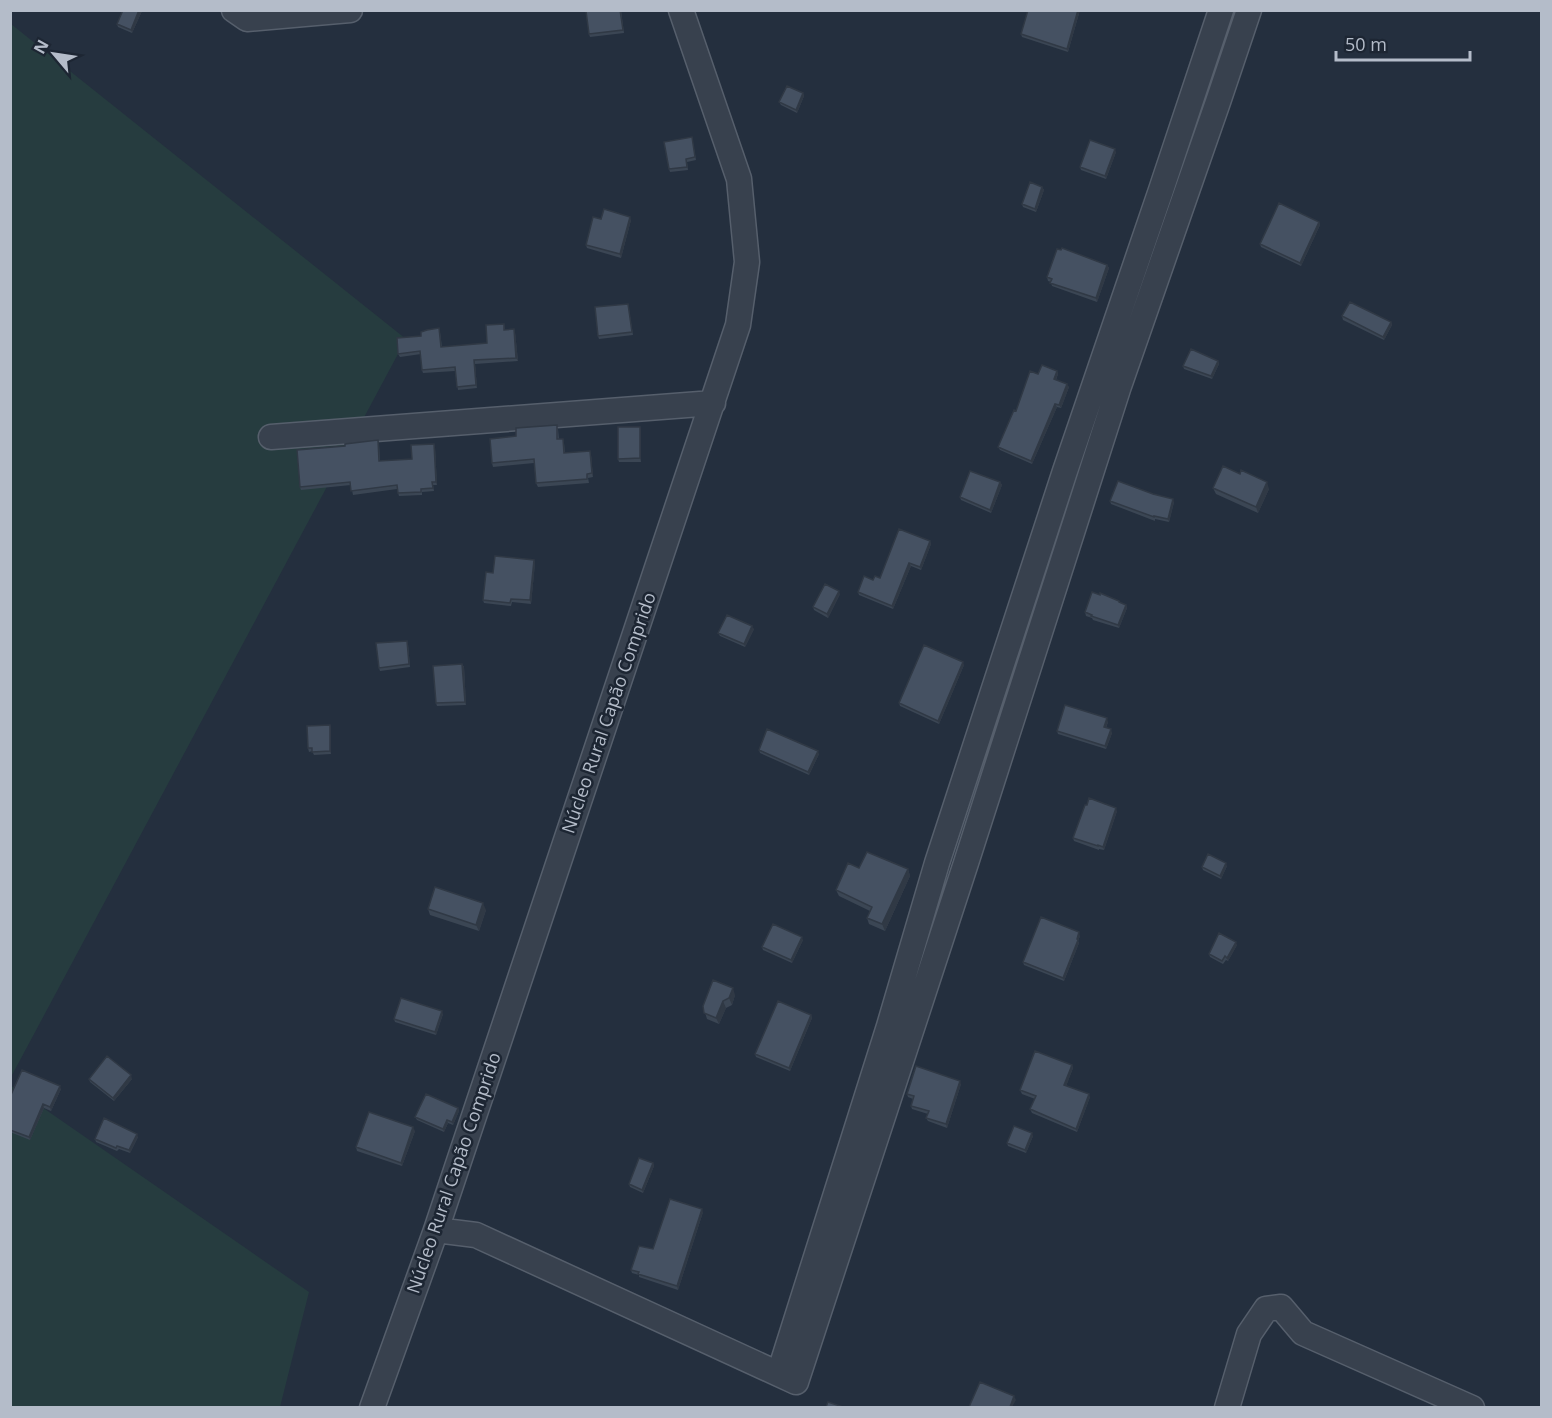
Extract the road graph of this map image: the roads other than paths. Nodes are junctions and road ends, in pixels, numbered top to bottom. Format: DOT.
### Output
graph roads {
  1 [pos="234,10"];
  2 [pos="350,10"];
  3 [pos="681,10"];
  4 [pos="1221,10"];
  5 [pos="1249,10"];
  6 [pos="1207,52"];
  7 [pos="1232,60"];
  8 [pos="713,403"];
  9 [pos="271,437"];
  10 [pos="972,758"];
  11 [pos="998,765"];
  12 [pos="436,1230"];
  13 [pos="787,1378"];
  14 [pos="372,1407"];
  15 [pos="1227,1407"];
  16 [pos="1472,1407"];
  1 -- 2 [label="street"];
  3 -- 8 [label="street, Núcleo Rural Capão Comprido"];
  4 -- 6 [label="street"];
  5 -- 7 [label="street"];
  6 -- 7 [label="street"];
  6 -- 10 [label="street"];
  7 -- 11 [label="street"];
  8 -- 9 [label="street"];
  8 -- 12 [label="street, Núcleo Rural Capão Comprido"];
  10 -- 11 [label="street"];
  10 -- 13 [label="street"];
  11 -- 13 [label="street"];
  12 -- 13 [label="street"];
  12 -- 14 [label="street, Núcleo Rural Capão Comprido"];
  15 -- 16 [label="street"];
}
